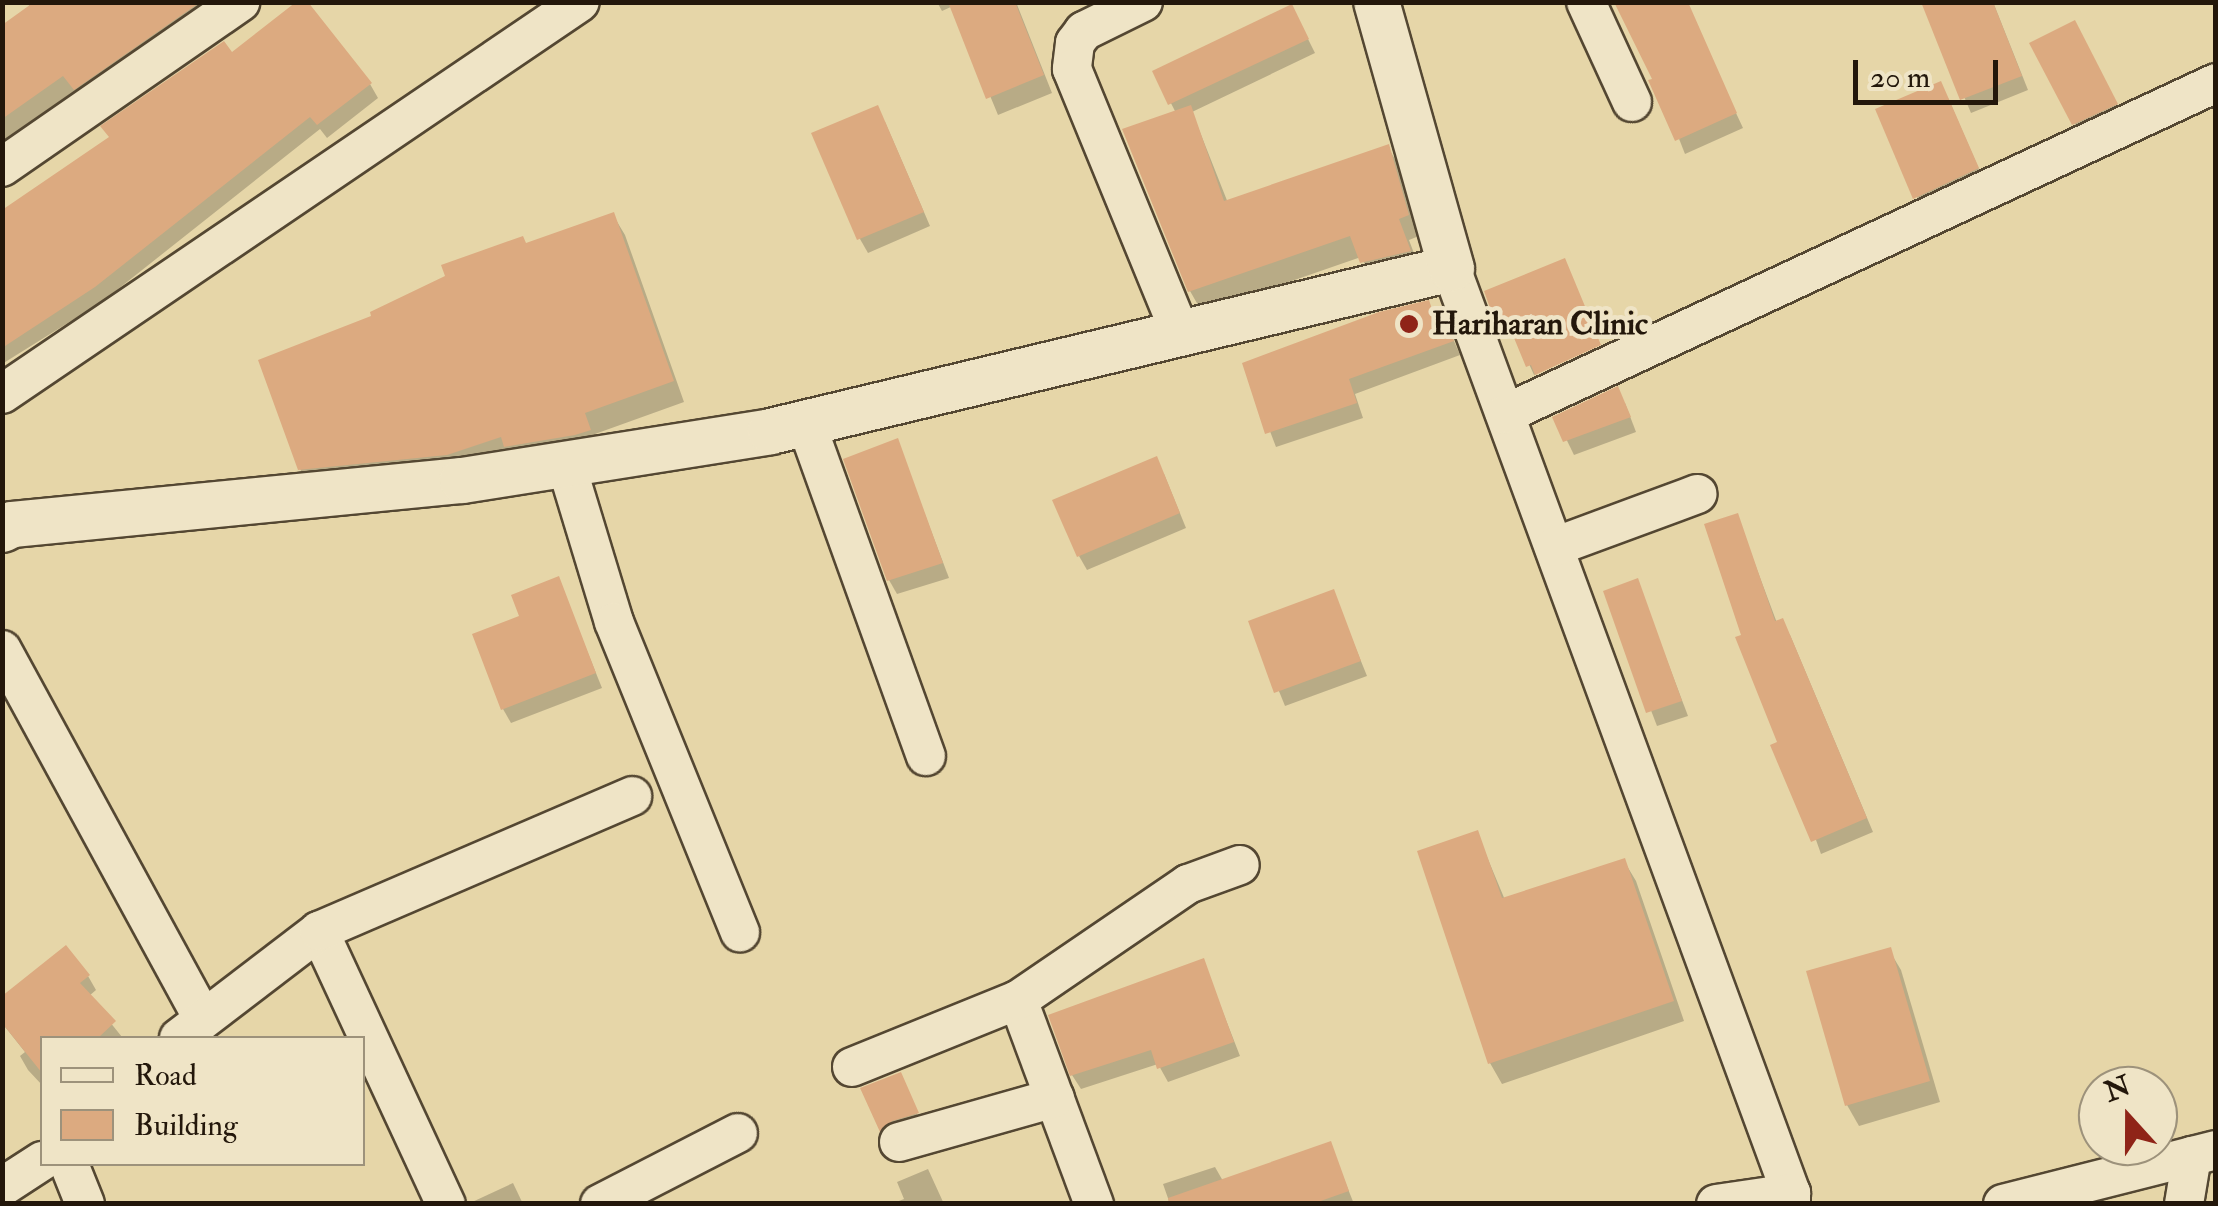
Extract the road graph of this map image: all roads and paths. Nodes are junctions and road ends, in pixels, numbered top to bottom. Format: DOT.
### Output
graph roads {
  1 [pos="240,2"];
  2 [pos="580,2"];
  3 [pos="1143,2"];
  4 [pos="1376,2"];
  5 [pos="1586,2"];
  6 [pos="2216,83"];
  7 [pos="1632,102"];
  8 [pos="2,166"];
  9 [pos="1451,268"];
  10 [pos="1180,332"];
  11 [pos="2,394"];
  12 [pos="1505,414"];
  13 [pos="806,422"];
  14 [pos="566,464"];
  15 [pos="1697,494"];
  16 [pos="6,517"];
  17 [pos="1554,548"];
  18 [pos="2,650"];
  19 [pos="926,756"];
  20 [pos="632,796"];
  21 [pos="1240,865"];
  22 [pos="319,932"];
  23 [pos="740,932"];
  24 [pos="1018,1000"];
  25 [pos="190,1028"];
  26 [pos="852,1066"];
  27 [pos="1055,1098"];
  28 [pos="738,1132"];
  29 [pos="898,1142"];
  30 [pos="2204,1153"];
  31 [pos="40,1162"];
  32 [pos="70,1166"];
  33 [pos="2,1187"];
  34 [pos="1791,1198"];
  35 [pos="85,1204"];
  36 [pos="446,1204"];
  37 [pos="600,1204"];
  38 [pos="1094,1204"];
  39 [pos="1716,1204"];
  40 [pos="2004,1204"];
  41 [pos="2184,1204"];
  1 -- 8 [label="street"];
  2 -- 11 [label="street"];
  3 -- 10 [label="street"];
  4 -- 9 [label="street"];
  5 -- 7 [label="street"];
  6 -- 12 [label="street"];
  9 -- 10 [label="street"];
  9 -- 12 [label="street"];
  10 -- 13 [label="street"];
  12 -- 17 [label="street"];
  13 -- 14 [label="street"];
  13 -- 19 [label="street"];
  14 -- 16 [label="street"];
  14 -- 23 [label="street"];
  15 -- 17 [label="street"];
  17 -- 34 [label="street"];
  18 -- 25 [label="street"];
  20 -- 22 [label="street"];
  21 -- 24 [label="street"];
  22 -- 25 [label="street"];
  22 -- 36 [label="street"];
  24 -- 26 [label="street"];
  24 -- 27 [label="street"];
  27 -- 29 [label="street"];
  27 -- 38 [label="street"];
  28 -- 37 [label="street"];
  30 -- 40 [label="street"];
  30 -- 41 [label="street"];
  31 -- 33 [label="street"];
  32 -- 35 [label="street"];
  34 -- 39 [label="street"];
}
